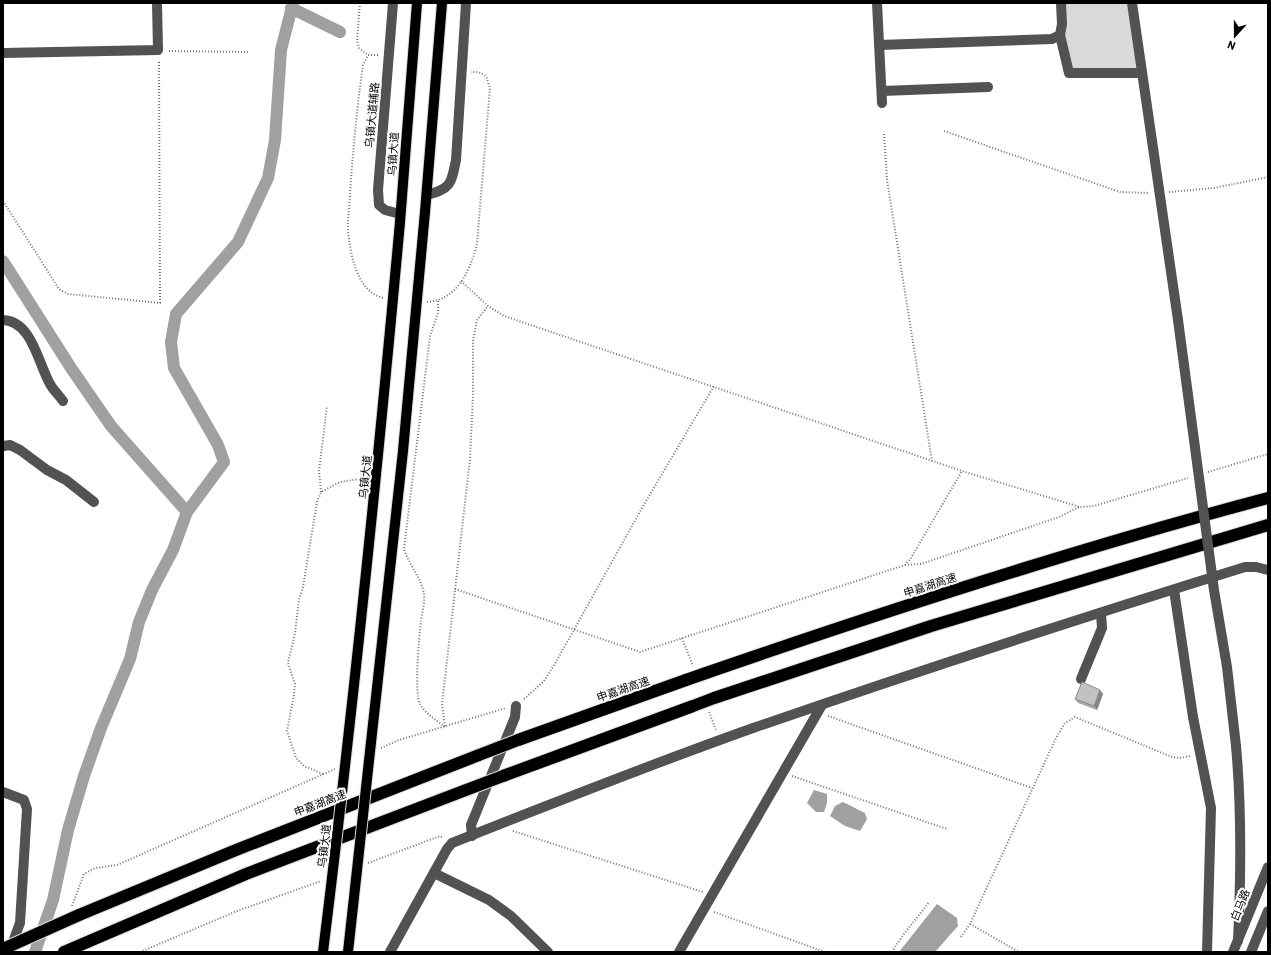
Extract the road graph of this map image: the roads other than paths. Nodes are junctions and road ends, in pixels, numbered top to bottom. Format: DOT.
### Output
graph roads {
  1 [pos="157,3"];
  2 [pos="393,3"];
  3 [pos="417,3"];
  4 [pos="442,3"];
  5 [pos="466,3"];
  6 [pos="877,3"];
  7 [pos="1061,3"];
  8 [pos="1132,3"];
  9 [pos="1060,35"];
  10 [pos="879,45"];
  11 [pos="3,53"];
  12 [pos="1141,73"];
  13 [pos="988,87"];
  14 [pos="882,91"];
  15 [pos="882,103"];
  16 [pos="427,195"];
  17 [pos="400,218"];
  18 [pos="3,320"];
  19 [pos="63,401"];
  20 [pos="3,444"];
  21 [pos="1268,498"];
  22 [pos="94,502"];
  23 [pos="1268,525"];
  24 [pos="1268,570"];
  25 [pos="1174,590"];
  26 [pos="1101,612"];
  27 [pos="1081,679"];
  28 [pos="516,706"];
  29 [pos="820,709"];
  30 [pos="3,792"];
  31 [pos="472,836"];
  32 [pos="1268,867"];
  33 [pos="434,872"];
  34 [pos="1268,911"];
  35 [pos="1238,941"];
  36 [pos="3,949"];
  37 [pos="9,952"];
  38 [pos="64,952"];
  39 [pos="323,952"];
  40 [pos="348,952"];
  41 [pos="390,952"];
  42 [pos="548,952"];
  43 [pos="679,952"];
  44 [pos="1207,952"];
  45 [pos="1233,952"];
  46 [pos="1251,952"];
  1 -- 11 [label="street"];
  2 -- 17 [label="street, 乌镇大道辅路"];
  3 -- 17 [label="main road, 乌镇大道"];
  4 -- 16 [label="main road"];
  5 -- 16 [label="street"];
  6 -- 10 [label="street"];
  7 -- 9 [label="street"];
  8 -- 12 [label="street"];
  9 -- 10 [label="street"];
  9 -- 12 [label="street"];
  10 -- 14 [label="street"];
  12 -- 35 [label="street, bridge"];
  13 -- 14 [label="street"];
  14 -- 15 [label="street"];
  16 -- 40 [label="main road, bridge"];
  17 -- 39 [label="main road, 乌镇大道, bridge"];
  18 -- 19 [label="street"];
  20 -- 22 [label="street"];
  21 -- 36 [label="highway, 申嘉湖高速, bridge"];
  23 -- 38 [label="highway, bridge"];
  24 -- 25 [label="street"];
  25 -- 26 [label="street"];
  25 -- 44 [label="street"];
  26 -- 27 [label="street"];
  26 -- 29 [label="street"];
  28 -- 31 [label="street"];
  29 -- 31 [label="street"];
  29 -- 43 [label="street"];
  30 -- 37 [label="street"];
  31 -- 33 [label="street"];
  32 -- 35 [label="street, 白马路"];
  33 -- 41 [label="street"];
  33 -- 42 [label="street"];
  34 -- 46 [label="street"];
  35 -- 45 [label="street, 白马路"];
}
